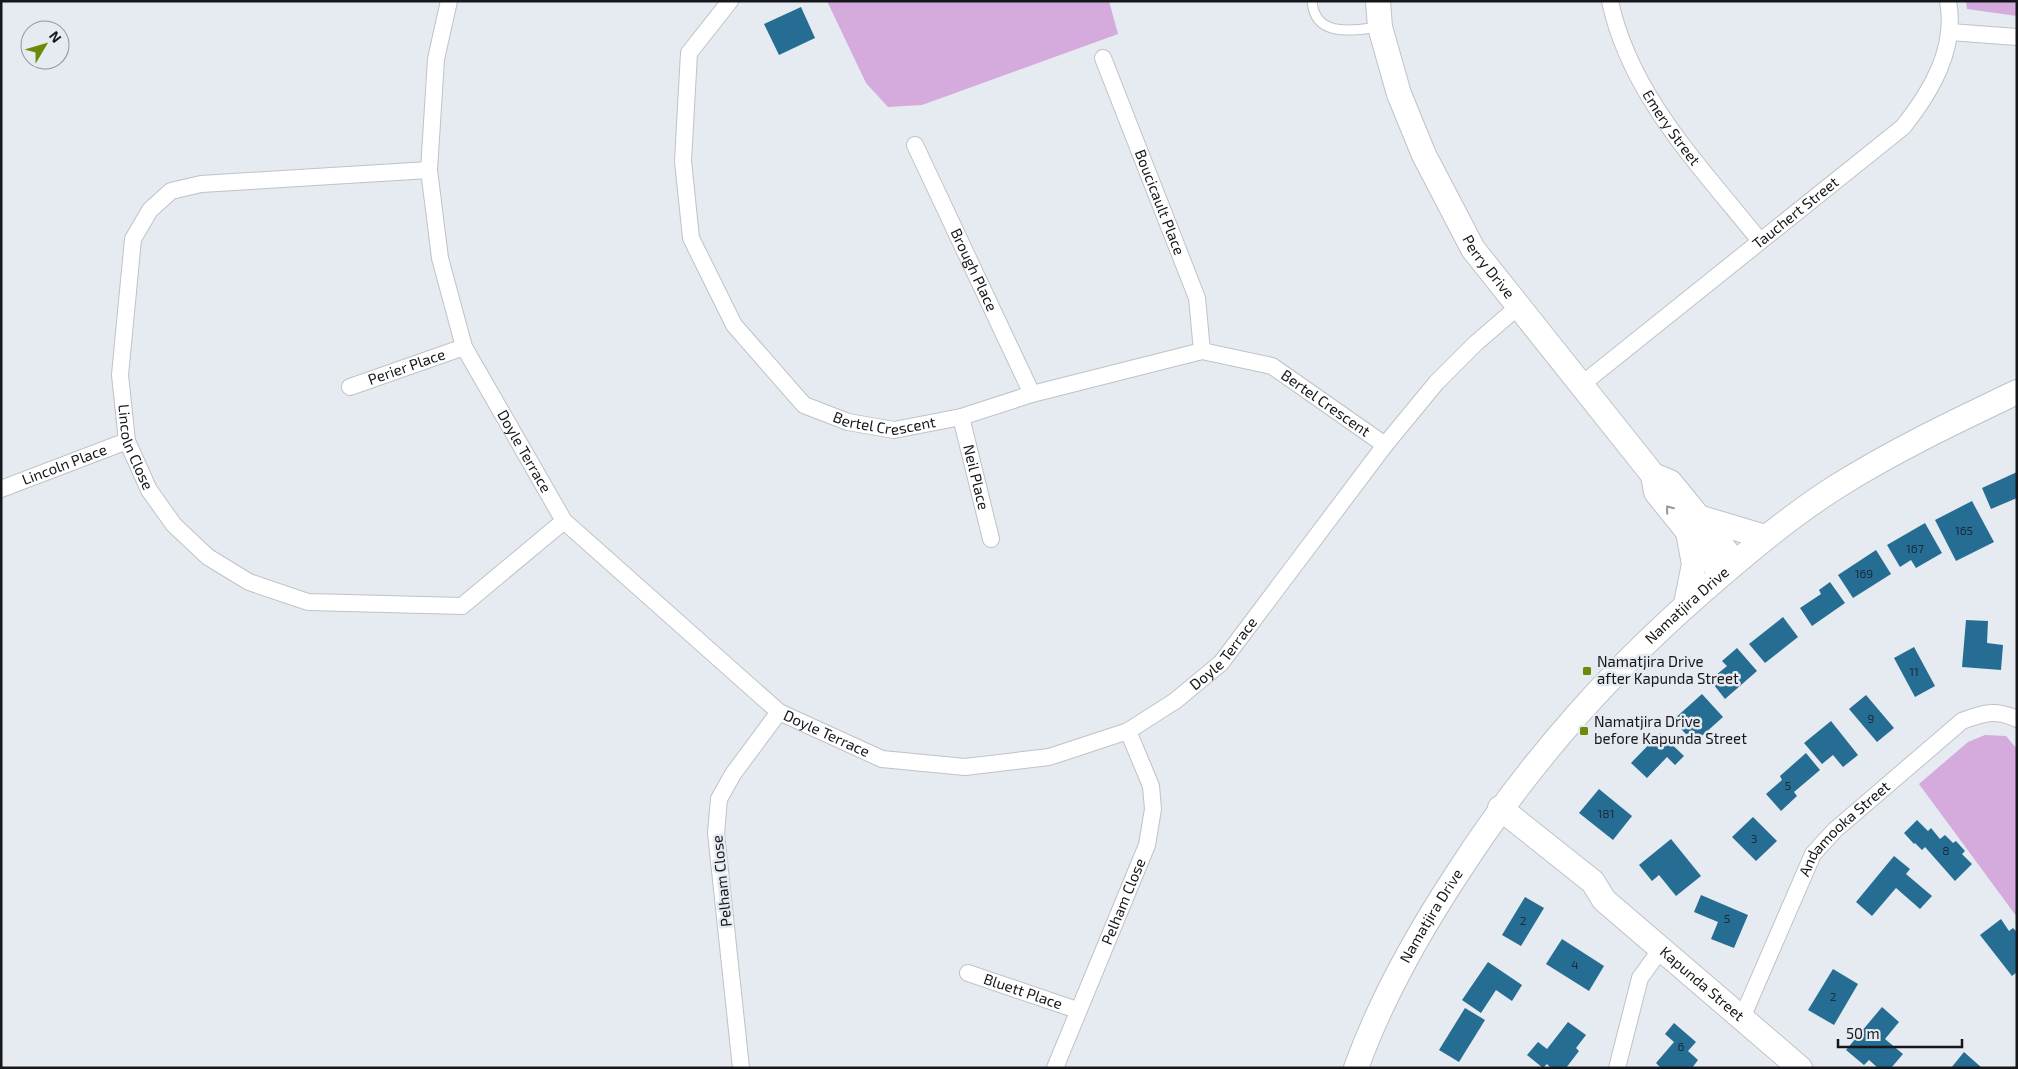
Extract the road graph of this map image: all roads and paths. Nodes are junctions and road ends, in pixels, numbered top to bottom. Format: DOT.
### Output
graph roads {
  1 [pos="449,1"];
  2 [pos="730,1"];
  3 [pos="1312,1"];
  4 [pos="1378,1"];
  5 [pos="1610,1"];
  6 [pos="1948,1"];
  7 [pos="1380,28"];
  8 [pos="1950,32"];
  9 [pos="2017,37"];
  10 [pos="1103,58"];
  11 [pos="915,145"];
  12 [pos="429,170"];
  13 [pos="1760,241"];
  14 [pos="1519,306"];
  15 [pos="464,347"];
  16 [pos="1202,351"];
  17 [pos="1581,385"];
  18 [pos="350,387"];
  19 [pos="2017,392"];
  20 [pos="1032,394"];
  21 [pos="961,417"];
  22 [pos="127,441"];
  23 [pos="1385,445"];
  24 [pos="1,488"];
  25 [pos="564,521"];
  26 [pos="1693,524"];
  27 [pos="1765,537"];
  28 [pos="990,539"];
  29 [pos="1729,568"];
  30 [pos="1686,604"];
  31 [pos="778,712"];
  32 [pos="2017,719"];
  33 [pos="1128,731"];
  34 [pos="1496,814"];
  35 [pos="1661,949"];
  36 [pos="968,973"];
  37 [pos="1077,1010"];
  38 [pos="1742,1018"];
  39 [pos="741,1068"];
  40 [pos="1055,1068"];
  41 [pos="1356,1068"];
  42 [pos="1617,1068"];
  43 [pos="1800,1068"];
  1 -- 12 [label="street, Doyle Terrace"];
  2 -- 21 [label="street, Bertel Crescent"];
  3 -- 7 [label="lane"];
  4 -- 7 [label="street, Perry Drive"];
  5 -- 13 [label="street, Emery Street"];
  6 -- 8 [label="street, Tauchert Street"];
  7 -- 14 [label="street, Perry Drive"];
  8 -- 9 [label="street"];
  8 -- 13 [label="street, Tauchert Street"];
  10 -- 16 [label="street, Boucicault Place"];
  11 -- 20 [label="street, Brough Place"];
  12 -- 15 [label="street, Doyle Terrace"];
  12 -- 22 [label="street, Lincoln Close"];
  13 -- 17 [label="street, Tauchert Street"];
  14 -- 17 [label="street, Perry Drive"];
  14 -- 23 [label="street, Doyle Terrace"];
  15 -- 18 [label="street, Perier Place"];
  15 -- 25 [label="street, Doyle Terrace"];
  16 -- 20 [label="street, Bertel Crescent"];
  16 -- 23 [label="street, Bertel Crescent"];
  17 -- 26 [label="street, Perry Drive"];
  19 -- 27 [label="street, Namatjira Drive"];
  20 -- 21 [label="street, Bertel Crescent"];
  21 -- 28 [label="street, Neil Place"];
  22 -- 24 [label="street, Lincoln Place"];
  22 -- 25 [label="street, Lincoln Close"];
  23 -- 33 [label="street, Doyle Terrace"];
  25 -- 31 [label="street, Doyle Terrace"];
  26 -- 27 [label="street"];
  26 -- 29 [label="street, Perry Drive"];
  26 -- 30 [label="street"];
  27 -- 29 [label="street, Namatjira Drive"];
  29 -- 30 [label="street, Namatjira Drive"];
  30 -- 34 [label="street, Namatjira Drive"];
  31 -- 33 [label="street, Doyle Terrace"];
  31 -- 39 [label="street, Pelham Close"];
  32 -- 38 [label="street, Andamooka Street"];
  33 -- 37 [label="street, Pelham Close"];
  34 -- 35 [label="street, Kapunda Street"];
  34 -- 41 [label="street, Namatjira Drive"];
  35 -- 38 [label="street, Kapunda Street"];
  35 -- 42 [label="street"];
  36 -- 37 [label="street, Bluett Place"];
  37 -- 40 [label="street, Pelham Close"];
  38 -- 43 [label="street, Kapunda Street"];
}
